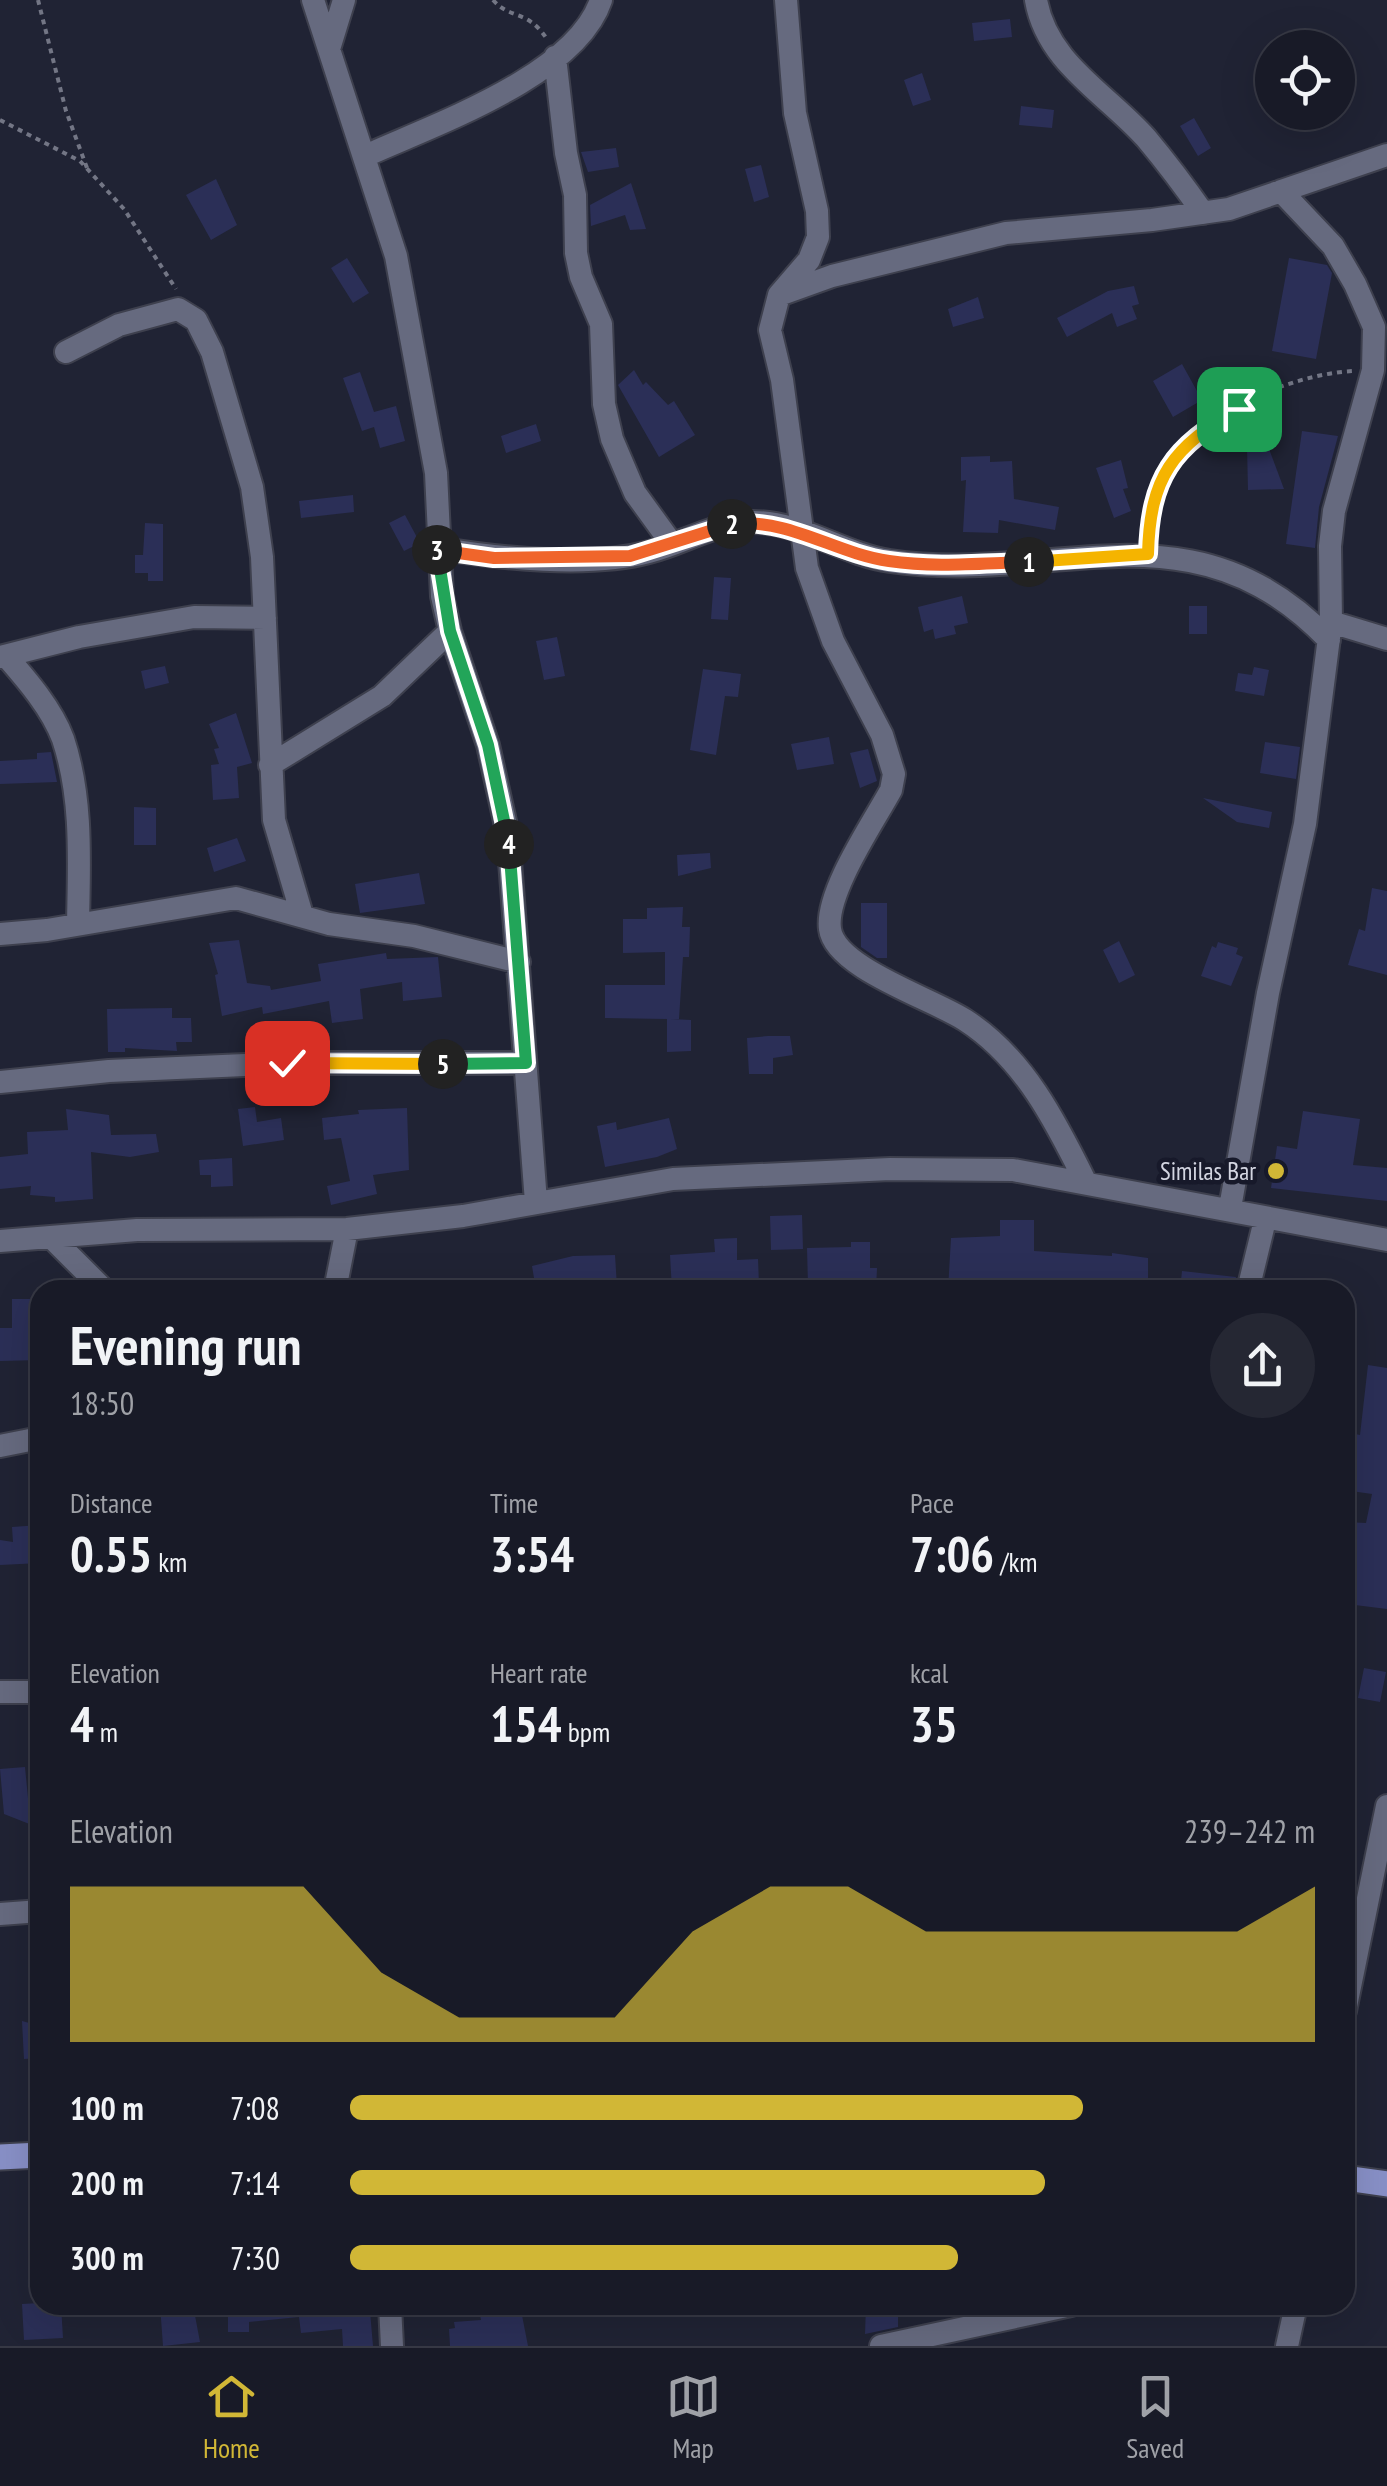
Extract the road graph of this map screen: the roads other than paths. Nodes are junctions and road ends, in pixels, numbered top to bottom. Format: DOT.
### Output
graph roads {
  1 [pos="313,0"];
  2 [pos="344,0"];
  3 [pos="601,0"];
  4 [pos="786,0"];
  5 [pos="1036,0"];
  6 [pos="329,49"];
  7 [pos="555,57"];
  8 [pos="1387,155"];
  9 [pos="365,156"];
  10 [pos="1281,191"];
  11 [pos="1203,212"];
  12 [pos="779,296"];
  13 [pos="66,352"];
  14 [pos="800,530"];
  15 [pos="672,544"];
  16 [pos="437,548"];
  17 [pos="265,618"];
  18 [pos="450,631"];
  19 [pos="1330,631"];
  20 [pos="1387,639"];
  21 [pos="3,656"];
  22 [pos="270,765"];
  23 [pos="302,915"];
  24 [pos="78,924"];
  25 [pos="0,934"];
  26 [pos="519,962"];
  27 [pos="526,1063"];
  28 [pos="0,1082"];
  29 [pos="1086,1183"];
  30 [pos="536,1202"];
  31 [pos="1230,1208"];
  32 [pos="1266,1220"];
  33 [pos="347,1229"];
  34 [pos="51,1237"];
  35 [pos="1387,1240"];
  36 [pos="0,1241"];
  37 [pos="94,1280"];
  38 [pos="337,1280"];
  39 [pos="1251,1280"];
  40 [pos="30,1440"];
  41 [pos="0,1446"];
  42 [pos="0,1692"];
  43 [pos="30,1692"];
  44 [pos="1387,1806"];
  45 [pos="1355,1892"];
  46 [pos="1369,1894"];
  47 [pos="30,1912"];
  48 [pos="0,1914"];
  49 [pos="1355,1962"];
  50 [pos="30,2156"];
  51 [pos="0,2157"];
  52 [pos="1355,2179"];
  53 [pos="1387,2184"];
  54 [pos="390,2315"];
  55 [pos="1025,2315"];
  56 [pos="1294,2315"];
  57 [pos="392,2346"];
  58 [pos="882,2346"];
  59 [pos="1287,2346"];
  1 -- 6 [label="street"];
  2 -- 6 [label="street"];
  3 -- 7 [label="street"];
  4 -- 12 [label="street"];
  5 -- 11 [label="street"];
  6 -- 9 [label="street"];
  7 -- 9 [label="street"];
  7 -- 15 [label="street"];
  8 -- 10 [label="street"];
  9 -- 16 [label="street"];
  10 -- 11 [label="street"];
  10 -- 19 [label="street"];
  11 -- 12 [label="street"];
  12 -- 14 [label="street"];
  13 -- 17 [label="street"];
  14 -- 15 [label="street"];
  14 -- 19 [label="street"];
  14 -- 29 [label="street"];
  15 -- 16 [label="street"];
  16 -- 18 [label="street"];
  17 -- 21 [label="street"];
  17 -- 22 [label="street"];
  18 -- 22 [label="street"];
  18 -- 26 [label="street"];
  19 -- 20 [label="street"];
  19 -- 31 [label="street"];
  21 -- 24 [label="street"];
  22 -- 23 [label="street"];
  23 -- 24 [label="street"];
  23 -- 26 [label="street"];
  24 -- 25 [label="street"];
  26 -- 27 [label="street"];
  27 -- 28 [label="street"];
  27 -- 30 [label="street"];
  29 -- 30 [label="street"];
  29 -- 31 [label="street"];
  30 -- 33 [label="street"];
  31 -- 32 [label="street"];
  32 -- 35 [label="street"];
  32 -- 39 [label="street"];
  33 -- 34 [label="street"];
  33 -- 38 [label="street"];
  34 -- 36 [label="street"];
  34 -- 37 [label="street"];
  40 -- 41 [label="street"];
  42 -- 43 [label="street"];
  44 -- 46 [label="street"];
  45 -- 46 [label="street"];
  46 -- 49 [label="street"];
  47 -- 48 [label="street"];
  50 -- 51 [label="main road"];
  52 -- 53 [label="main road"];
  54 -- 57 [label="street"];
  55 -- 58 [label="street"];
  56 -- 59 [label="street"];
}
